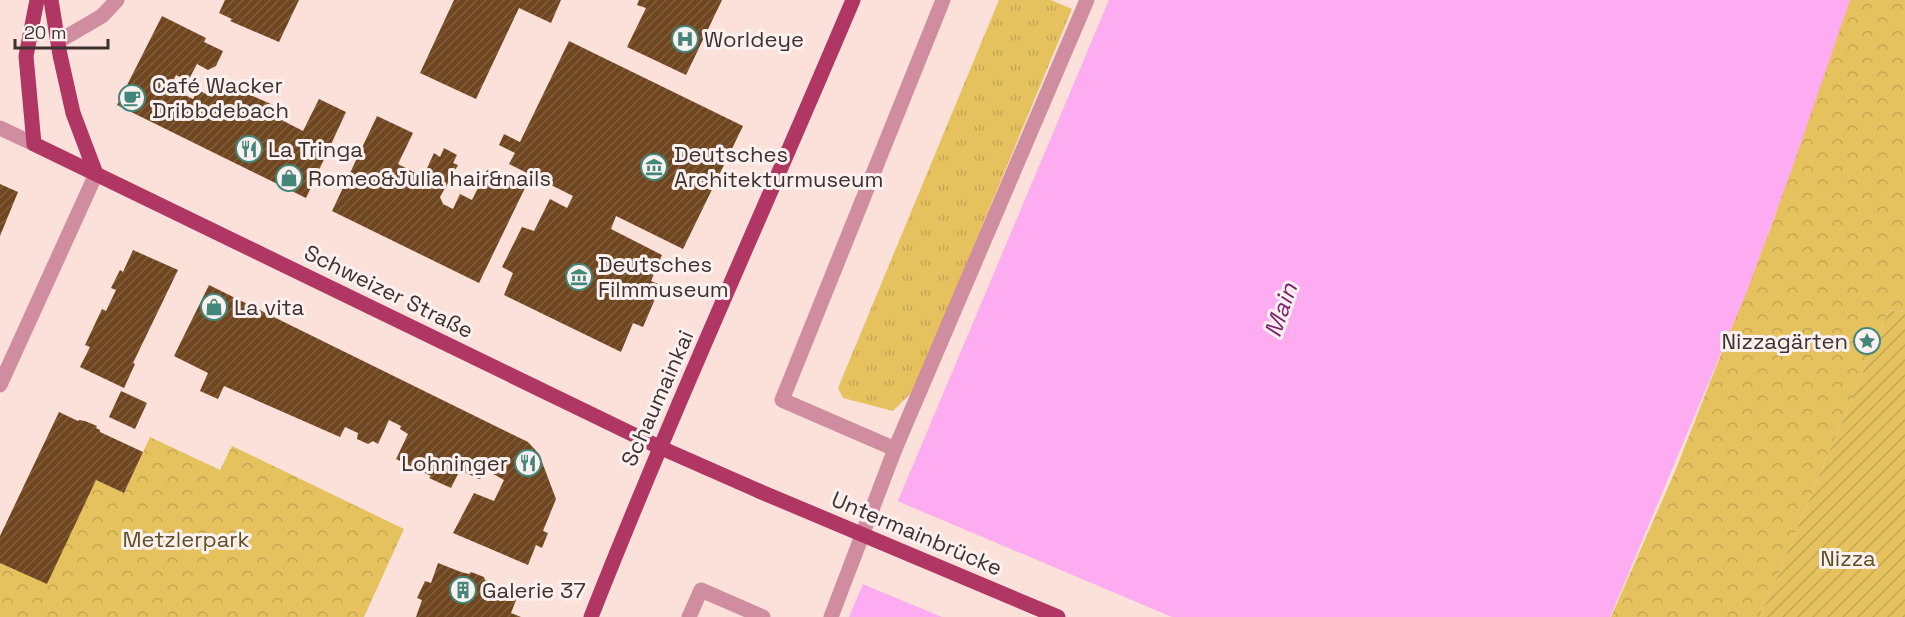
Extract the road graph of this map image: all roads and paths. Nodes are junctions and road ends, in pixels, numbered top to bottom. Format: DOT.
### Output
graph roads {
  1 [pos="37,0"];
  2 [pos="51,0"];
  3 [pos="117,0"];
  4 [pos="853,0"];
  5 [pos="943,0"];
  6 [pos="1087,0"];
  7 [pos="59,41"];
  8 [pos="0,128"];
  9 [pos="34,144"];
  10 [pos="96,174"];
  11 [pos="0,385"];
  12 [pos="659,447"];
  13 [pos="895,448"];
  14 [pos="759,491"];
  15 [pos="591,617"];
  16 [pos="689,617"];
  17 [pos="763,617"];
  18 [pos="831,617"];
  19 [pos="1059,617"];
  1 -- 9 [label="main road"];
  2 -- 7 [label="main road"];
  3 -- 7 [label="street"];
  4 -- 12 [label="main road, Schaumainkai"];
  5 -- 13 [label="street"];
  6 -- 13 [label="street"];
  7 -- 10 [label="main road"];
  8 -- 9 [label="street, Schweizer Straße"];
  9 -- 10 [label="main road, Schweizer Straße"];
  10 -- 11 [label="street"];
  10 -- 12 [label="main road, Schweizer Straße"];
  12 -- 14 [label="main road, Schweizer Straße"];
  12 -- 15 [label="main road, Schaumainkai"];
  13 -- 18 [label="street"];
  14 -- 19 [label="main road, Untermainbrücke, bridge"];
  16 -- 17 [label="street"];
}
